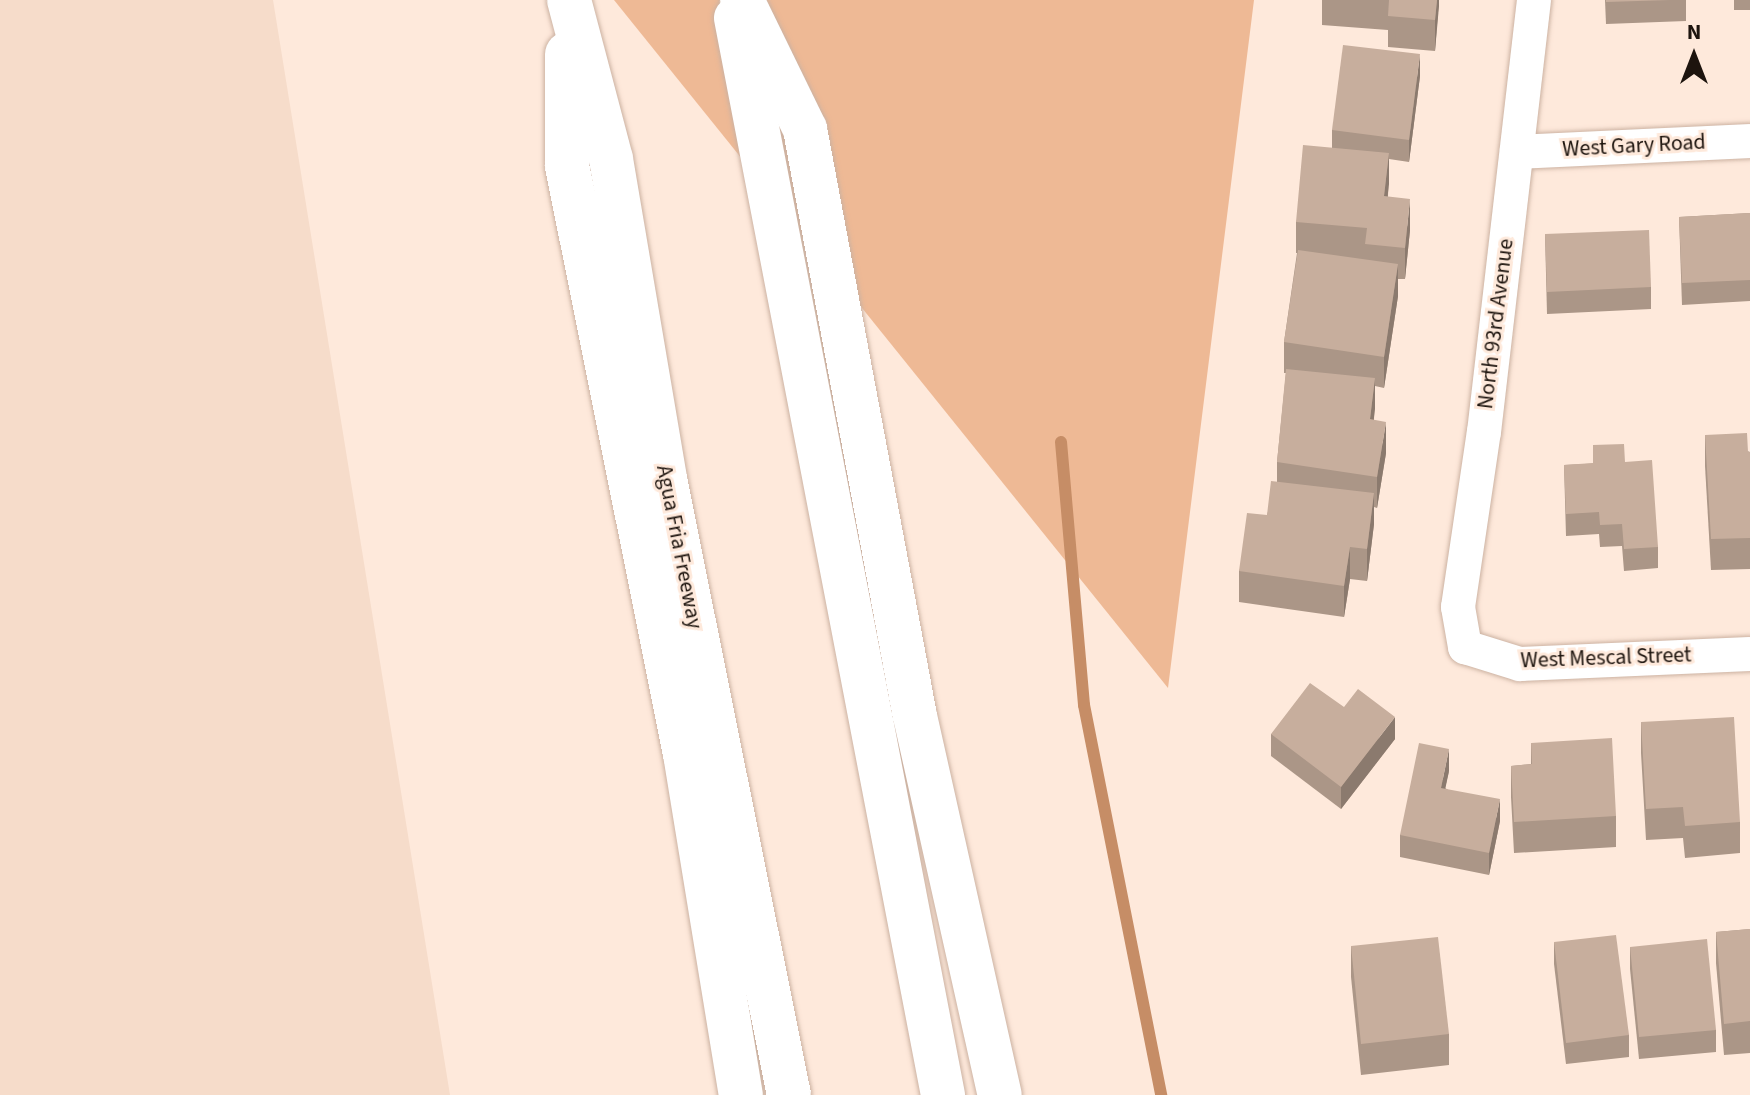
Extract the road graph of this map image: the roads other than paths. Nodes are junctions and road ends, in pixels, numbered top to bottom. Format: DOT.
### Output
graph roads {
  1 [pos="568,0"];
  2 [pos="733,0"];
  3 [pos="742,0"];
  4 [pos="1534,0"];
  5 [pos="1750,141"];
  6 [pos="1517,152"];
  7 [pos="1465,647"];
  8 [pos="1750,654"];
  9 [pos="741,1095"];
  10 [pos="789,1095"];
  11 [pos="943,1095"];
  12 [pos="1000,1095"];
  1 -- 9 [label="highway"];
  1 -- 10 [label="highway, Agua Fria Freeway"];
  2 -- 11 [label="highway"];
  3 -- 12 [label="highway"];
  4 -- 6 [label="street, North 93rd Avenue"];
  5 -- 6 [label="street, West Gary Road"];
  6 -- 7 [label="street, North 93rd Avenue"];
  7 -- 8 [label="street, West Mescal Street"];
}
